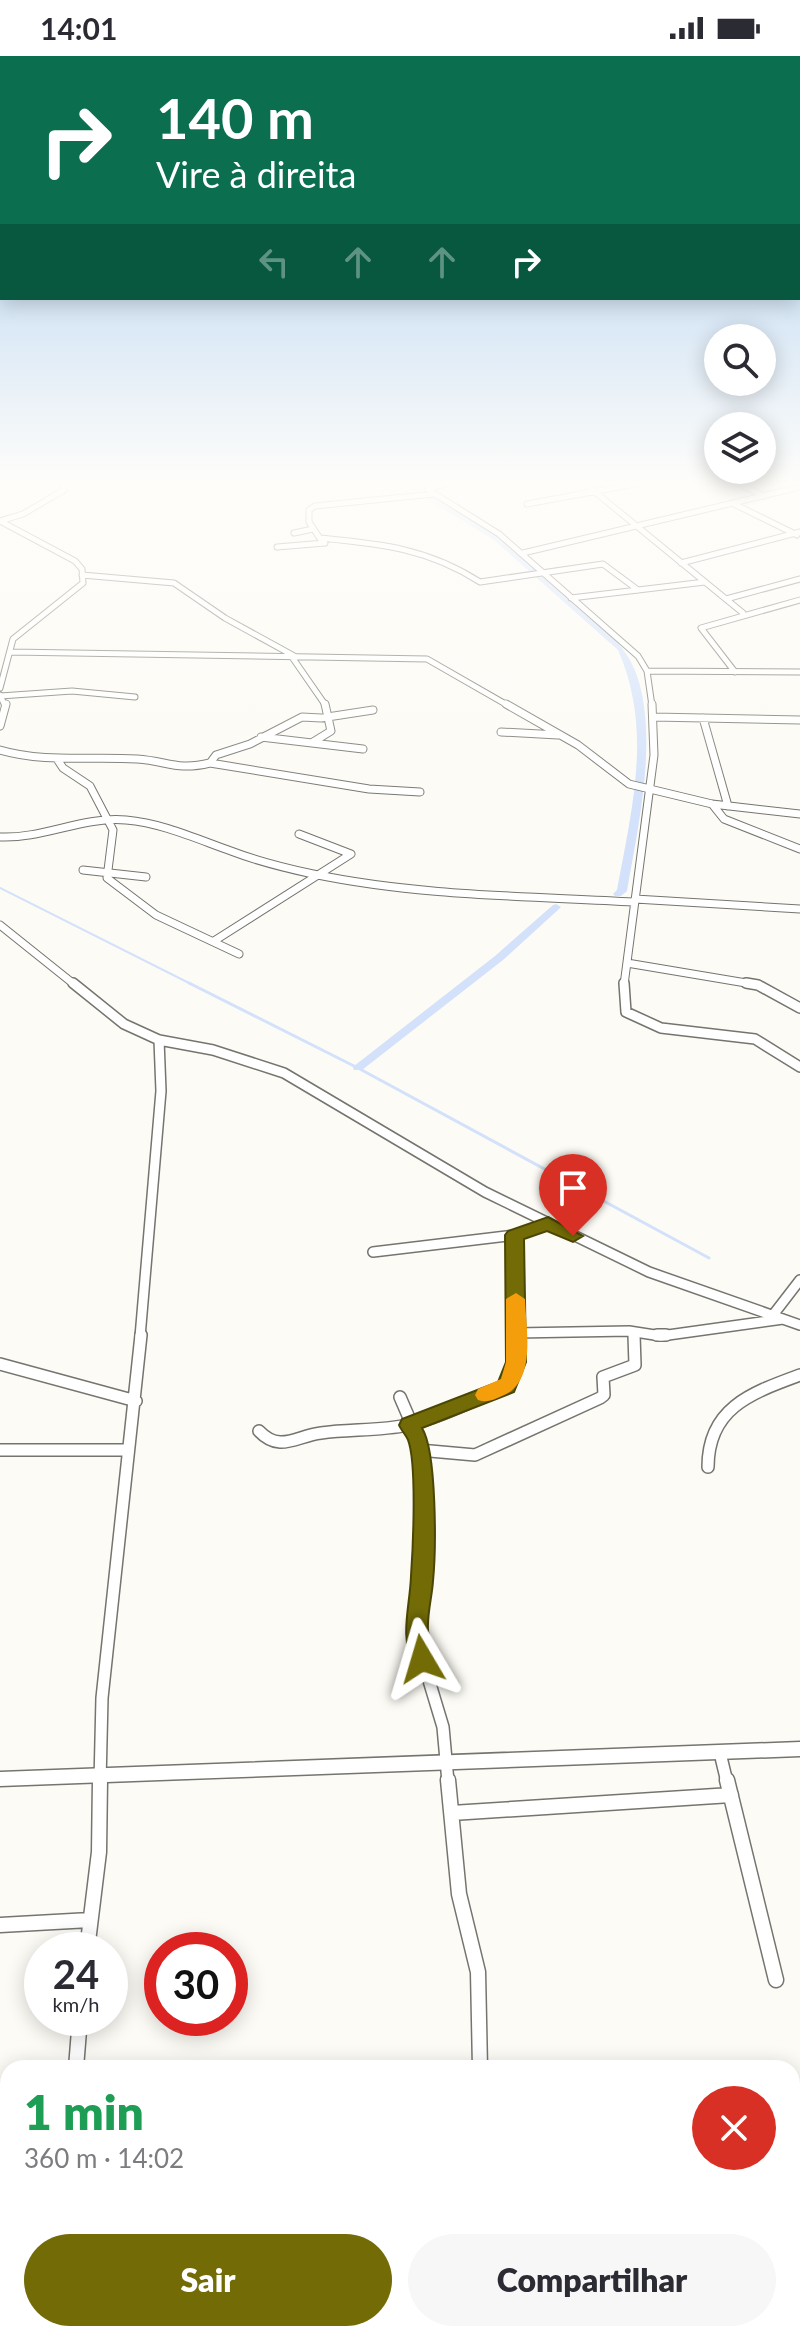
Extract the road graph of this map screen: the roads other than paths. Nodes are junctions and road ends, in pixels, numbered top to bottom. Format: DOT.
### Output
graph roads {
  1 [pos="78,590"];
  2 [pos="184,590"];
  3 [pos="562,590"];
  4 [pos="638,590"];
  5 [pos="641,590"];
  6 [pos="714,590"];
  7 [pos="761,590"];
  8 [pos="571,598"];
  9 [pos="726,599"];
  10 [pos="800,600"];
  11 [pos="743,613"];
  12 [pos="11,652"];
  13 [pos="294,657"];
  14 [pos="647,671"];
  15 [pos="735,672"];
  16 [pos="800,672"];
  17 [pos="0,688"];
  18 [pos="0,696"];
  19 [pos="135,697"];
  20 [pos="373,710"];
  21 [pos="329,717"];
  22 [pos="654,717"];
  23 [pos="703,718"];
  24 [pos="800,720"];
  25 [pos="0,726"];
  26 [pos="501,732"];
  27 [pos="561,735"];
  28 [pos="261,737"];
  29 [pos="313,742"];
  30 [pos="363,749"];
  31 [pos="0,750"];
  32 [pos="57,759"];
  33 [pos="210,763"];
  34 [pos="651,790"];
  35 [pos="420,792"];
  36 [pos="712,804"];
  37 [pos="728,806"];
  38 [pos="800,814"];
  39 [pos="106,819"];
  40 [pos="299,834"];
  41 [pos="0,837"];
  42 [pos="800,849"];
  43 [pos="83,870"];
  44 [pos="105,873"];
  45 [pos="320,875"];
  46 [pos="146,877"];
  47 [pos="635,900"];
  48 [pos="800,909"];
  49 [pos="0,925"];
  50 [pos="214,941"];
  51 [pos="239,954"];
  52 [pos="627,963"];
  53 [pos="800,1008"];
  54 [pos="159,1040"];
  55 [pos="800,1067"];
  56 [pos="548,1224"];
  57 [pos="515,1235"];
  58 [pos="373,1252"];
  59 [pos="800,1280"];
  60 [pos="778,1317"];
  61 [pos="800,1325"];
  62 [pos="634,1332"];
  63 [pos="516,1333"];
  64 [pos="0,1364"];
  65 [pos="800,1375"];
  66 [pos="400,1397"];
  67 [pos="136,1401"];
  68 [pos="409,1425"];
  69 [pos="259,1431"];
  70 [pos="0,1450"];
  71 [pos="126,1450"];
  72 [pos="419,1450"];
  73 [pos="708,1467"];
  74 [pos="800,1749"];
  75 [pos="720,1753"];
  76 [pos="448,1765"];
  77 [pos="100,1776"];
  78 [pos="0,1779"];
  79 [pos="731,1795"];
  80 [pos="452,1813"];
  81 [pos="90,1920"];
  82 [pos="0,1925"];
  83 [pos="89,1932"];
  84 [pos="776,1980"];
  85 [pos="79,2036"];
  86 [pos="77,2060"];
  87 [pos="480,2060"];
  1 -- 12 [label="street"];
  2 -- 13 [label="street"];
  3 -- 8 [label="street"];
  4 -- 5 [label="street"];
  4 -- 8 [label="street"];
  6 -- 9 [label="street"];
  7 -- 9 [label="street"];
  8 -- 14 [label="street"];
  9 -- 11 [label="street"];
  10 -- 11 [label="street"];
  11 -- 15 [label="street"];
  12 -- 13 [label="street"];
  12 -- 17 [label="street"];
  13 -- 21 [label="street"];
  13 -- 27 [label="street"];
  14 -- 15 [label="street"];
  14 -- 22 [label="street"];
  15 -- 16 [label="street"];
  18 -- 19 [label="street"];
  18 -- 25 [label="street"];
  20 -- 21 [label="street"];
  21 -- 28 [label="street"];
  21 -- 29 [label="street"];
  22 -- 23 [label="street"];
  22 -- 34 [label="street"];
  23 -- 24 [label="street"];
  23 -- 37 [label="street"];
  26 -- 27 [label="street"];
  27 -- 34 [label="street"];
  28 -- 29 [label="street"];
  28 -- 33 [label="street"];
  29 -- 30 [label="street"];
  31 -- 32 [label="street"];
  32 -- 33 [label="street"];
  32 -- 39 [label="street"];
  33 -- 35 [label="street"];
  34 -- 36 [label="street"];
  34 -- 47 [label="street"];
  36 -- 37 [label="street"];
  36 -- 42 [label="street"];
  37 -- 38 [label="street"];
  39 -- 41 [label="street"];
  39 -- 44 [label="street"];
  39 -- 45 [label="street"];
  40 -- 45 [label="street"];
  43 -- 44 [label="street"];
  44 -- 46 [label="street"];
  44 -- 50 [label="street"];
  45 -- 47 [label="street"];
  45 -- 50 [label="street"];
  47 -- 48 [label="street"];
  47 -- 52 [label="street"];
  49 -- 54 [label="street"];
  50 -- 51 [label="street"];
  52 -- 53 [label="street"];
  52 -- 55 [label="street"];
  54 -- 56 [label="street"];
  54 -- 67 [label="street"];
  56 -- 57 [label="street"];
  56 -- 60 [label="street"];
  57 -- 58 [label="street"];
  57 -- 63 [label="street"];
  59 -- 60 [label="street"];
  60 -- 61 [label="street"];
  60 -- 62 [label="street"];
  62 -- 63 [label="street"];
  62 -- 72 [label="street"];
  63 -- 68 [label="street"];
  64 -- 67 [label="street"];
  65 -- 73 [label="street"];
  66 -- 68 [label="street"];
  67 -- 71 [label="street"];
  68 -- 69 [label="street"];
  68 -- 72 [label="street"];
  70 -- 71 [label="street"];
  71 -- 77 [label="street"];
  72 -- 76 [label="street"];
  74 -- 75 [label="main road"];
  75 -- 76 [label="main road"];
  75 -- 79 [label="street"];
  76 -- 77 [label="main road"];
  76 -- 80 [label="street"];
  77 -- 78 [label="main road"];
  77 -- 81 [label="street"];
  79 -- 80 [label="street"];
  79 -- 84 [label="street"];
  80 -- 87 [label="street"];
  81 -- 82 [label="street"];
  81 -- 83 [label="street"];
  85 -- 86 [label="street"];
}
